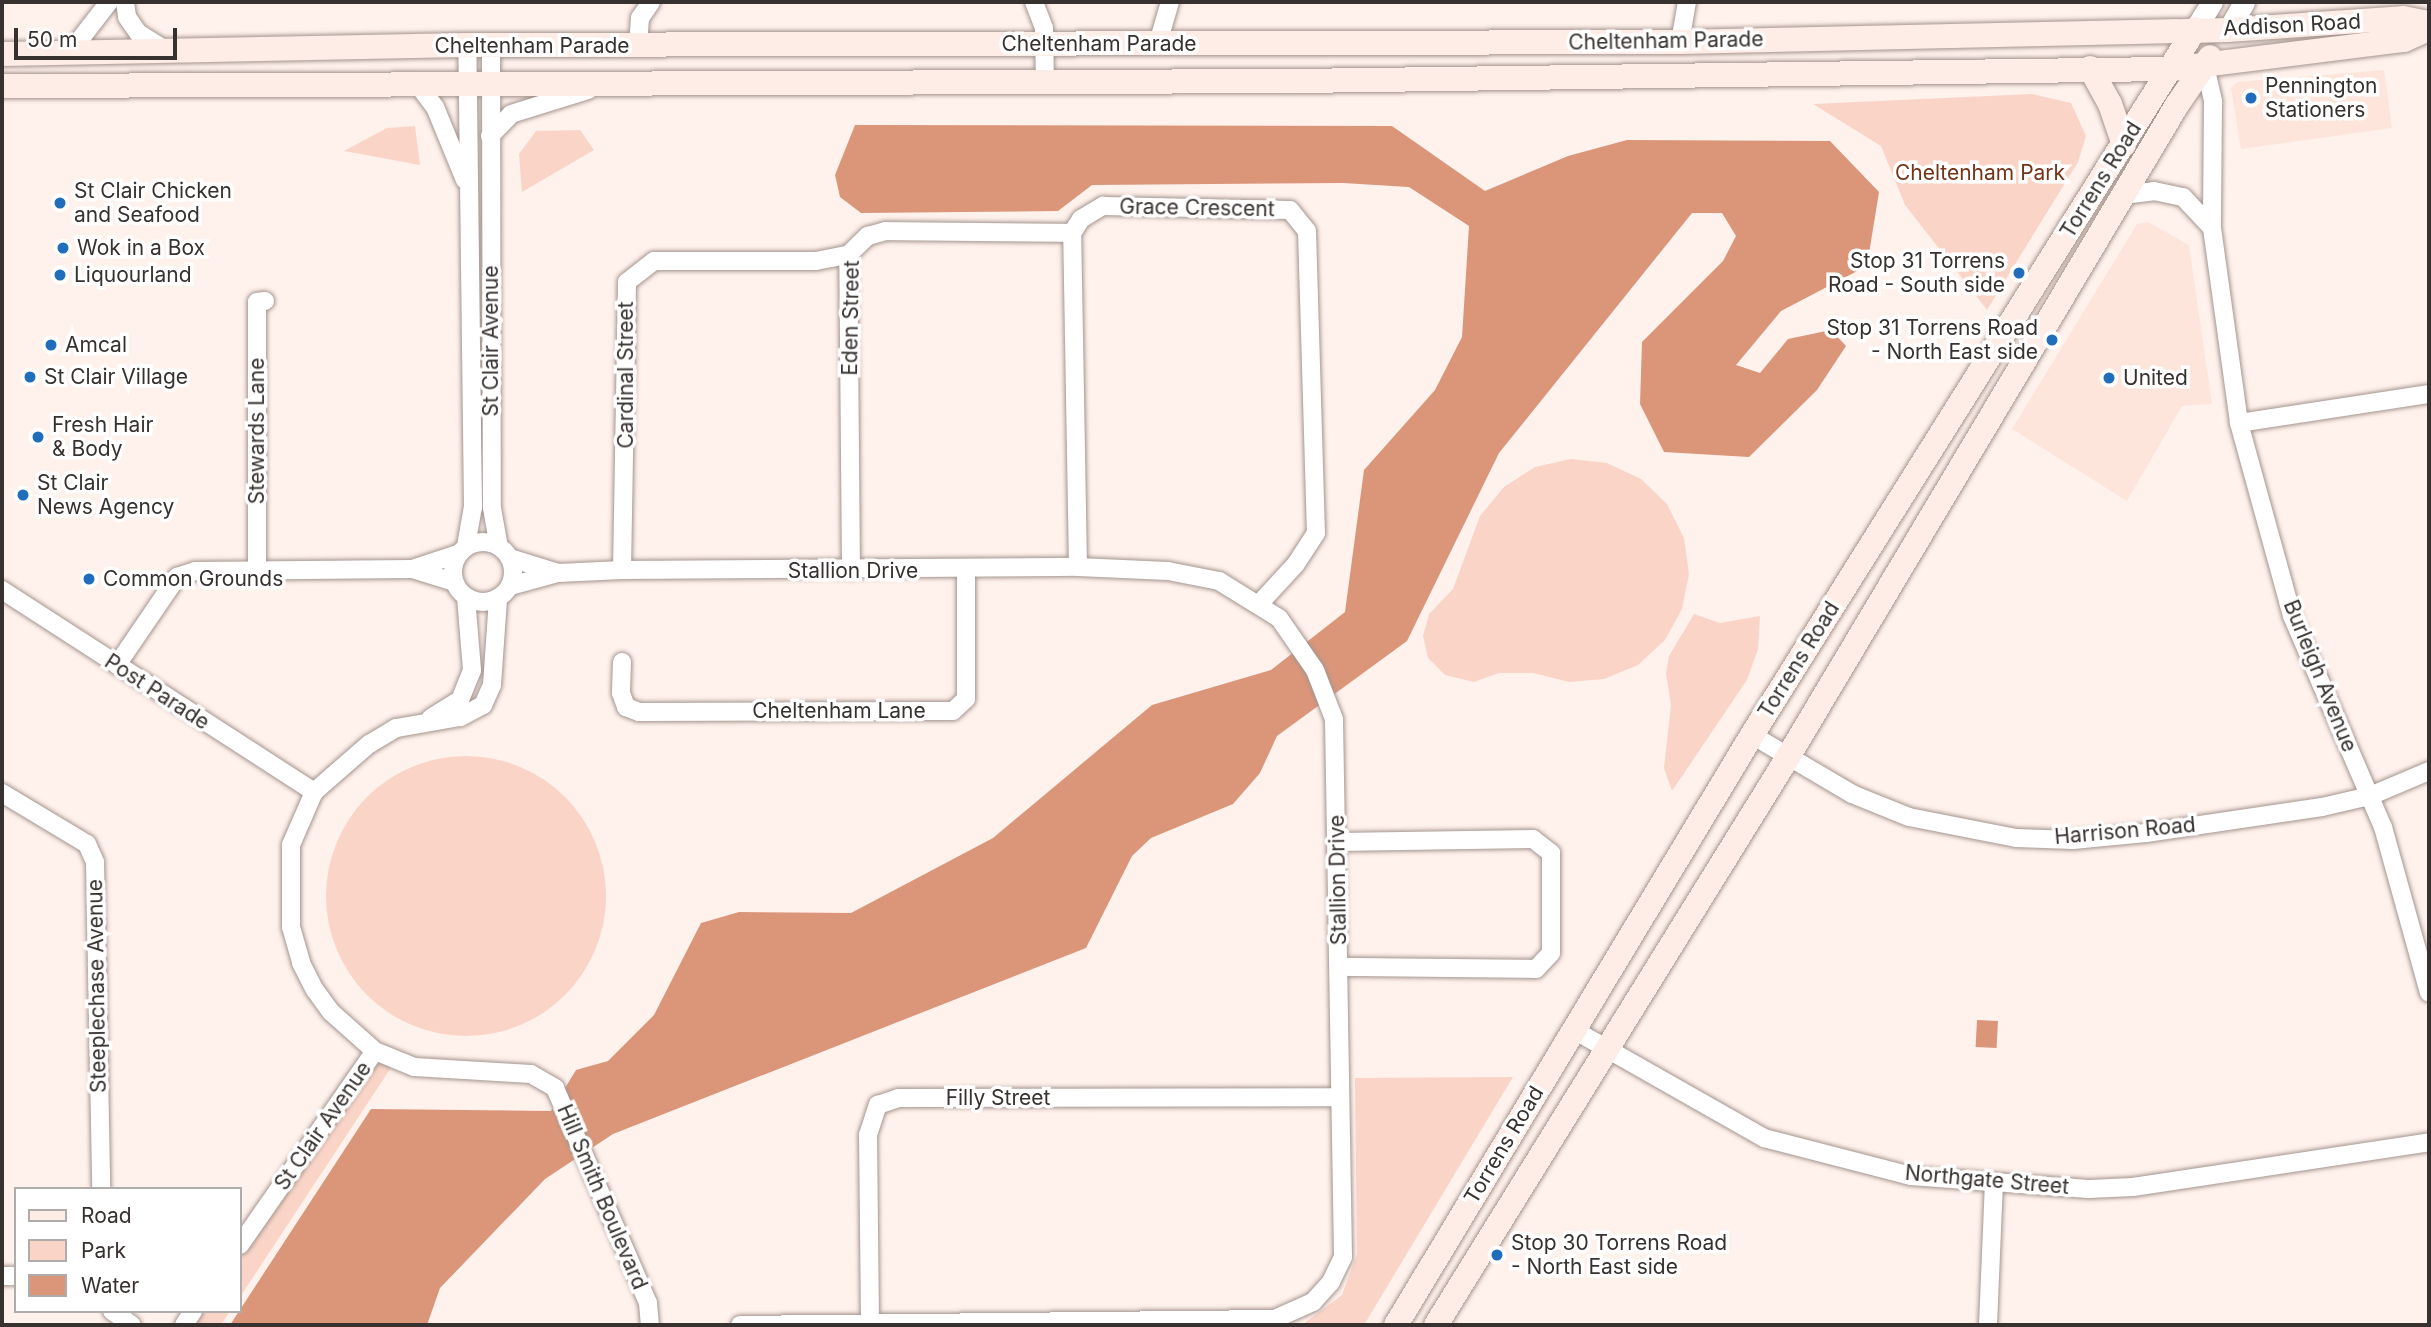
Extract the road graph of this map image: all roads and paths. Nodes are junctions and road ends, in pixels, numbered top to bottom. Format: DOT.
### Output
graph roads {
  1 [pos="109,2"];
  2 [pos="125,2"];
  3 [pos="651,2"];
  4 [pos="1034,2"];
  5 [pos="1170,2"];
  6 [pos="1687,2"];
  7 [pos="2212,2"];
  8 [pos="2245,2"];
  9 [pos="2429,23"];
  10 [pos="2195,29"];
  11 [pos="2429,29"];
  12 [pos="2228,30"];
  13 [pos="1680,42"];
  14 [pos="1158,43"];
  15 [pos="1045,44"];
  16 [pos="479,45"];
  17 [pos="638,46"];
  18 [pos="169,53"];
  19 [pos="2,54"];
  20 [pos="68,55"];
  21 [pos="2205,66"];
  22 [pos="2090,68"];
  23 [pos="2171,69"];
  24 [pos="1045,83"];
  25 [pos="608,85"];
  26 [pos="2,86"];
  27 [pos="419,86"];
  28 [pos="479,86"];
  29 [pos="490,136"];
  30 [pos="2124,145"];
  31 [pos="470,193"];
  32 [pos="2123,195"];
  33 [pos="2212,228"];
  34 [pos="1072,233"];
  35 [pos="848,255"];
  36 [pos="265,301"];
  37 [pos="2429,394"];
  38 [pos="2239,423"];
  39 [pos="462,550"];
  40 [pos="505,552"];
  41 [pos="1858,565"];
  42 [pos="1078,567"];
  43 [pos="257,568"];
  44 [pos="412,569"];
  45 [pos="622,570"];
  46 [pos="851,570"];
  47 [pos="966,571"];
  48 [pos="558,573"];
  49 [pos="1897,576"];
  50 [pos="454,582"];
  51 [pos="2,590"];
  52 [pos="504,593"];
  53 [pos="466,597"];
  54 [pos="1259,603"];
  55 [pos="622,662"];
  56 [pos="117,665"];
  57 [pos="428,720"];
  58 [pos="1752,735"];
  59 [pos="1788,757"];
  60 [pos="2429,771"];
  61 [pos="314,792"];
  62 [pos="2,793"];
  63 [pos="2370,796"];
  64 [pos="1337,842"];
  65 [pos="1340,967"];
  66 [pos="2429,993"];
  67 [pos="1574,1030"];
  68 [pos="1608,1049"];
  69 [pos="375,1051"];
  70 [pos="1338,1097"];
  71 [pos="2429,1142"];
  72 [pos="1994,1184"];
  73 [pos="101,1187"];
  74 [pos="242,1242"];
  75 [pos="115,1313"];
  76 [pos="870,1322"];
  77 [pos="1197,1323"];
  78 [pos="1400,1324"];
  79 [pos="132,1325"];
  80 [pos="650,1325"];
  81 [pos="740,1325"];
  82 [pos="1436,1325"];
  83 [pos="1988,1325"];
  1 -- 20 [label="street"];
  2 -- 18 [label="street"];
  3 -- 17 [label="street"];
  4 -- 15 [label="street"];
  5 -- 14 [label="street"];
  6 -- 13 [label="street"];
  7 -- 10 [label="street, Torrens Road"];
  8 -- 12 [label="street, Torrens Road"];
  9 -- 12 [label="main road, Addison Road"];
  10 -- 12 [label="main road, Addison Road"];
  10 -- 13 [label="main road, Cheltenham Parade"];
  10 -- 23 [label="main road, Torrens Road"];
  11 -- 21 [label="main road, Addison Road"];
  12 -- 21 [label="main road, Torrens Road"];
  13 -- 14 [label="main road, Cheltenham Parade"];
  14 -- 15 [label="main road, Cheltenham Parade"];
  15 -- 17 [label="main road, Cheltenham Parade"];
  15 -- 24 [label="street"];
  16 -- 17 [label="main road, Cheltenham Parade"];
  16 -- 18 [label="main road, Cheltenham Parade"];
  16 -- 28 [label="street, St Clair Avenue"];
  18 -- 20 [label="main road, Cheltenham Parade"];
  19 -- 20 [label="main road, Cheltenham Parade"];
  21 -- 23 [label="main road, Addison Road"];
  21 -- 32 [label="main road, Torrens Road"];
  21 -- 33 [label="street, Burleigh Avenue"];
  22 -- 23 [label="main road, Cheltenham Parade"];
  22 -- 24 [label="main road, Cheltenham Parade"];
  22 -- 30 [label="main road"];
  23 -- 30 [label="main road, Torrens Road"];
  24 -- 25 [label="main road, Cheltenham Parade"];
  25 -- 28 [label="main road, Cheltenham Parade"];
  25 -- 29 [label="street"];
  26 -- 27 [label="main road, Cheltenham Parade"];
  27 -- 28 [label="main road, Cheltenham Parade"];
  27 -- 31 [label="street, St Clair Avenue"];
  28 -- 29 [label="street, St Clair Avenue"];
  28 -- 31 [label="street, St Clair Avenue"];
  29 -- 40 [label="street, St Clair Avenue"];
  30 -- 41 [label="main road, Torrens Road"];
  31 -- 39 [label="street, St Clair Avenue"];
  32 -- 33 [label="street"];
  32 -- 49 [label="main road, Torrens Road"];
  33 -- 38 [label="street, Burleigh Avenue"];
  34 -- 35 [label="street, Eden Street"];
  34 -- 42 [label="street"];
  34 -- 54 [label="street, Grace Crescent"];
  35 -- 45 [label="street, Cardinal Street"];
  35 -- 46 [label="street, Eden Street"];
  36 -- 43 [label="street, Stewards Lane"];
  37 -- 38 [label="street"];
  38 -- 63 [label="street, Burleigh Avenue"];
  39 -- 40 [label="street"];
  39 -- 44 [label="street"];
  39 -- 50 [label="street"];
  40 -- 48 [label="street, Stallion Drive"];
  40 -- 52 [label="street"];
  41 -- 49 [label="main road"];
  41 -- 58 [label="main road, Torrens Road"];
  42 -- 47 [label="street, Stallion Drive"];
  42 -- 54 [label="street, Stallion Drive"];
  43 -- 44 [label="street"];
  43 -- 56 [label="street"];
  44 -- 50 [label="street"];
  45 -- 46 [label="street, Stallion Drive"];
  45 -- 48 [label="street, Stallion Drive"];
  46 -- 47 [label="street, Stallion Drive"];
  47 -- 55 [label="street, Cheltenham Lane"];
  48 -- 52 [label="street, Stallion Drive"];
  49 -- 59 [label="main road, Torrens Road"];
  50 -- 53 [label="street"];
  51 -- 56 [label="street, Post Parade"];
  52 -- 53 [label="street"];
  52 -- 57 [label="street, St Clair Avenue"];
  53 -- 57 [label="street, St Clair Avenue"];
  54 -- 64 [label="street, Stallion Drive"];
  56 -- 61 [label="street, Post Parade"];
  57 -- 61 [label="street, St Clair Avenue"];
  58 -- 59 [label="street, Harrison Road"];
  58 -- 67 [label="main road, Torrens Road"];
  59 -- 63 [label="street, Harrison Road"];
  59 -- 68 [label="main road, Torrens Road"];
  60 -- 63 [label="street, Harrison Road"];
  61 -- 69 [label="street, St Clair Avenue"];
  62 -- 73 [label="street, Steeplechase Avenue"];
  63 -- 66 [label="street, Burleigh Avenue"];
  64 -- 65 [label="street, Stallion Drive"];
  64 -- 65 [label="street"];
  65 -- 70 [label="street, Stallion Drive"];
  67 -- 68 [label="street, Northgate Street"];
  67 -- 78 [label="main road, Torrens Road"];
  68 -- 72 [label="street, Northgate Street"];
  68 -- 82 [label="main road, Torrens Road"];
  69 -- 74 [label="street, St Clair Avenue"];
  69 -- 80 [label="street, Hill Smith Boulevard"];
  70 -- 76 [label="street, Filly Street"];
  70 -- 77 [label="street, Stallion Drive"];
  71 -- 72 [label="street, Northgate Street"];
  72 -- 83 [label="street"];
  75 -- 79 [label="street"];
  76 -- 77 [label="street, Stallion Drive"];
  76 -- 81 [label="street, Stallion Drive"];
}
